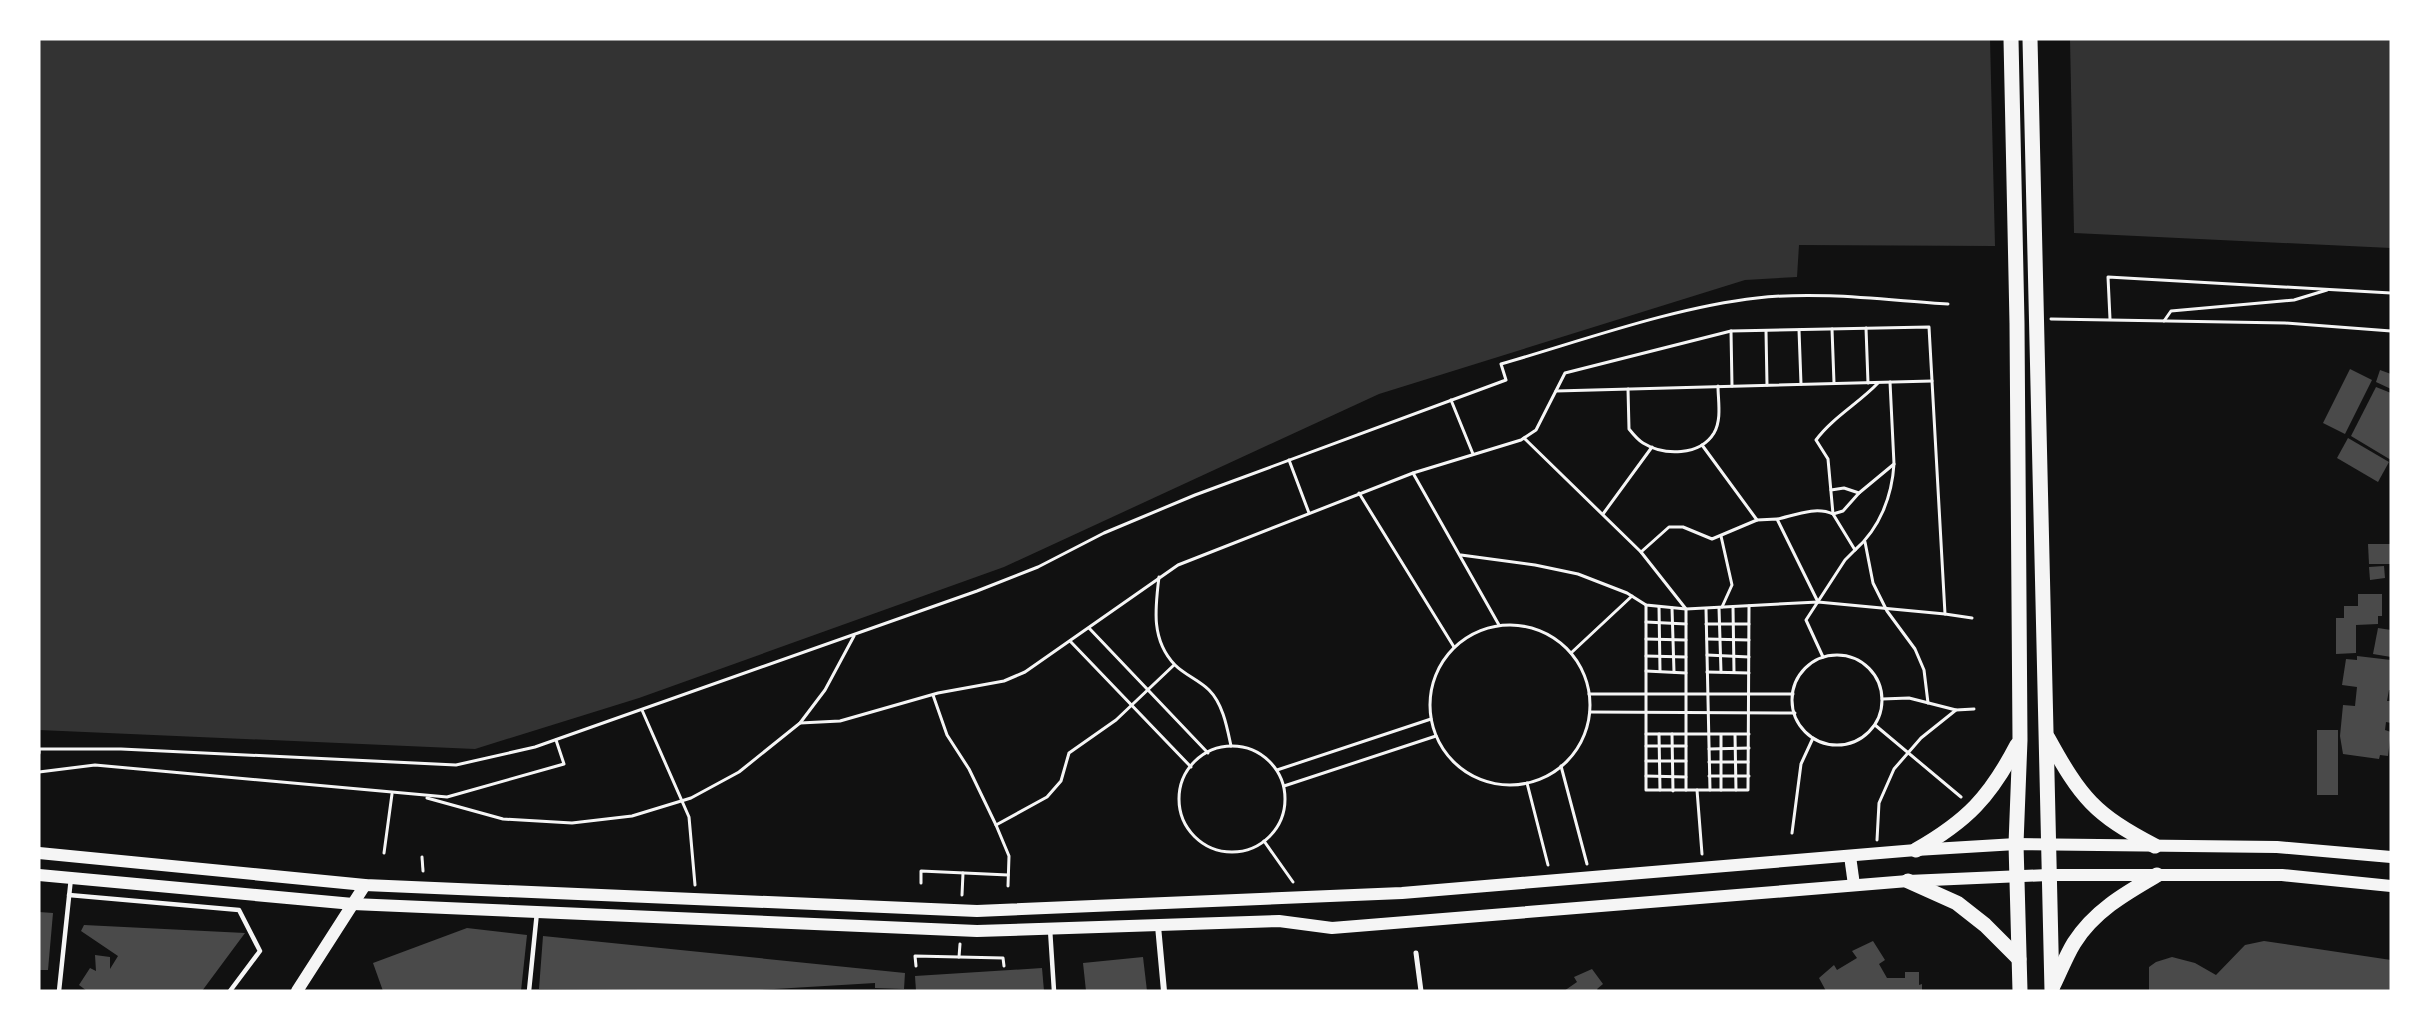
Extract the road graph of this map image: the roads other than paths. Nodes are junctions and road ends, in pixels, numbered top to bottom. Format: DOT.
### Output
graph roads {
  1 [pos="2011,39"];
  2 [pos="2030,39"];
  3 [pos="2048,737"];
  4 [pos="2020,740"];
  5 [pos="2016,844"];
  6 [pos="2047,844"];
  7 [pos="2155,846"];
  8 [pos="1916,850"];
  9 [pos="39,853"];
  10 [pos="1850,856"];
  11 [pos="2391,857"];
  12 [pos="39,875"];
  13 [pos="2048,875"];
  14 [pos="2157,875"];
  15 [pos="2018,877"];
  16 [pos="71,878"];
  17 [pos="1908,881"];
  18 [pos="365,885"];
  19 [pos="1854,885"];
  20 [pos="2391,886"];
  21 [pos="69,895"];
  22 [pos="353,904"];
  23 [pos="537,912"];
  24 [pos="1158,926"];
  25 [pos="1050,929"];
  26 [pos="1416,953"];
  27 [pos="2019,959"];
  28 [pos="2052,990"];
  29 [pos="59,991"];
  30 [pos="230,991"];
  31 [pos="297,991"];
  32 [pos="529,991"];
  33 [pos="1054,991"];
  34 [pos="1164,991"];
  35 [pos="1421,991"];
  36 [pos="2020,991"];
  1 -- 4 [label="main road"];
  2 -- 3 [label="main road"];
  3 -- 6 [label="main road"];
  3 -- 7 [label="main road"];
  4 -- 5 [label="main road"];
  4 -- 8 [label="main road"];
  5 -- 6 [label="main road"];
  5 -- 8 [label="main road"];
  5 -- 15 [label="main road"];
  6 -- 7 [label="main road"];
  6 -- 13 [label="main road"];
  7 -- 11 [label="main road"];
  8 -- 10 [label="main road"];
  9 -- 18 [label="main road"];
  10 -- 18 [label="main road"];
  10 -- 19 [label="main road"];
  12 -- 16 [label="main road"];
  13 -- 14 [label="main road"];
  13 -- 15 [label="main road"];
  13 -- 28 [label="main road"];
  14 -- 20 [label="main road"];
  14 -- 28 [label="main road"];
  15 -- 17 [label="main road"];
  15 -- 27 [label="main road"];
  16 -- 21 [label="lane"];
  16 -- 22 [label="main road"];
  17 -- 19 [label="main road"];
  17 -- 27 [label="main road"];
  18 -- 22 [label="main road"];
  19 -- 24 [label="main road"];
  21 -- 29 [label="lane"];
  21 -- 30 [label="lane"];
  22 -- 23 [label="main road"];
  22 -- 31 [label="main road"];
  23 -- 25 [label="main road"];
  23 -- 32 [label="lane"];
  24 -- 25 [label="main road"];
  24 -- 34 [label="street"];
  25 -- 33 [label="lane"];
  26 -- 35 [label="street"];
  27 -- 36 [label="main road"];
}
